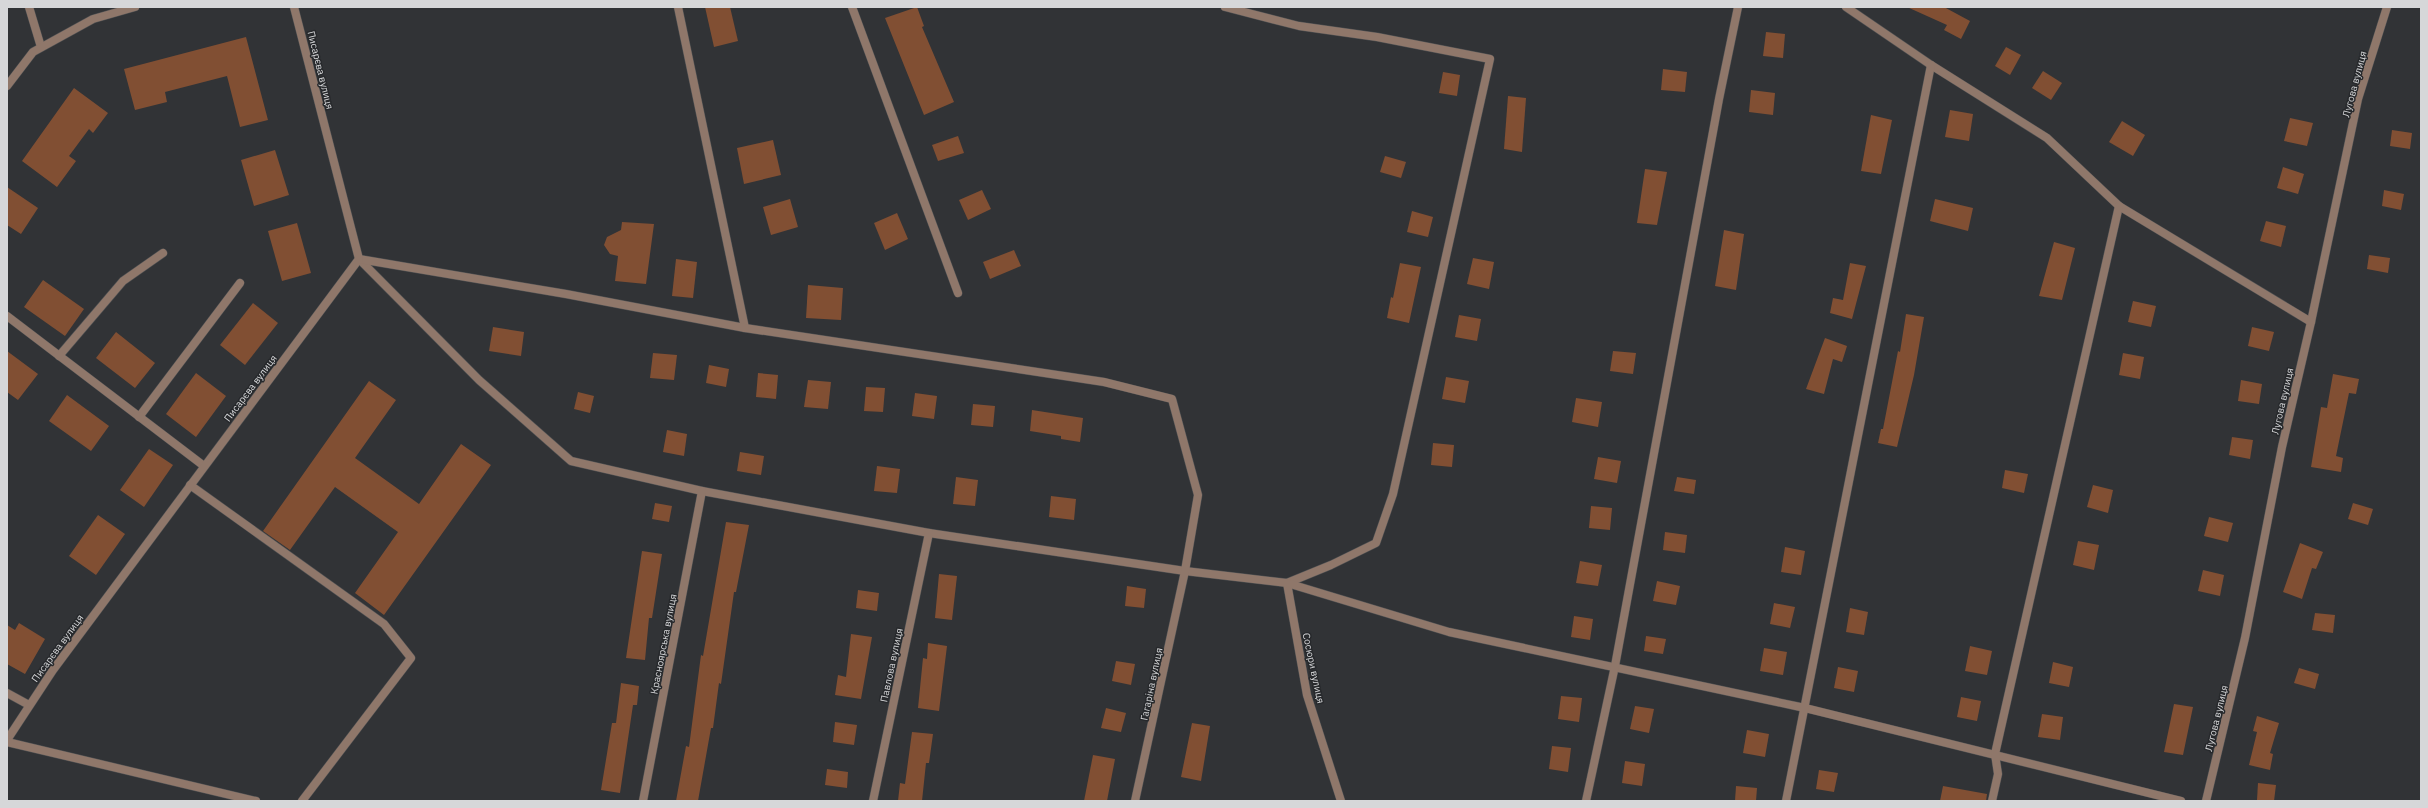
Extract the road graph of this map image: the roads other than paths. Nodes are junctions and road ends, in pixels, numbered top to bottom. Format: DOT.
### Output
graph roads {
  1 [pos="29,7"];
  2 [pos="135,7"];
  3 [pos="294,7"];
  4 [pos="678,7"];
  5 [pos="852,7"];
  6 [pos="1224,7"];
  7 [pos="1738,7"];
  8 [pos="1846,7"];
  9 [pos="2387,7"];
  10 [pos="41,48"];
  11 [pos="1931,65"];
  12 [pos="7,86"];
  13 [pos="2120,206"];
  14 [pos="163,253"];
  15 [pos="359,259"];
  16 [pos="240,283"];
  17 [pos="958,293"];
  18 [pos="7,316"];
  19 [pos="2311,322"];
  20 [pos="745,328"];
  21 [pos="59,356"];
  22 [pos="139,417"];
  23 [pos="204,466"];
  24 [pos="190,485"];
  25 [pos="702,491"];
  26 [pos="928,533"];
  27 [pos="1185,571"];
  28 [pos="1287,583"];
  29 [pos="1615,666"];
  30 [pos="7,693"];
  31 [pos="29,706"];
  32 [pos="1804,708"];
  33 [pos="7,741"];
  34 [pos="1995,754"];
  35 [pos="256,801"];
  36 [pos="302,801"];
  37 [pos="643,801"];
  38 [pos="873,801"];
  39 [pos="1136,801"];
  40 [pos="1341,801"];
  41 [pos="1586,801"];
  42 [pos="1786,801"];
  43 [pos="1992,801"];
  44 [pos="2181,801"];
  45 [pos="2206,801"];
  1 -- 10 [label="street"];
  2 -- 10 [label="street"];
  3 -- 15 [label="street, Писарєва вулиця"];
  4 -- 20 [label="street"];
  5 -- 17 [label="street"];
  6 -- 28 [label="street"];
  7 -- 29 [label="street"];
  8 -- 11 [label="street"];
  9 -- 19 [label="street, Лугова вулиця"];
  10 -- 12 [label="street"];
  11 -- 13 [label="street"];
  11 -- 32 [label="street"];
  13 -- 19 [label="street"];
  13 -- 34 [label="street"];
  14 -- 21 [label="street"];
  15 -- 20 [label="street"];
  15 -- 23 [label="street, Писарєва вулиця"];
  15 -- 25 [label="street"];
  16 -- 22 [label="street"];
  18 -- 21 [label="street"];
  19 -- 45 [label="street, Лугова вулиця"];
  20 -- 27 [label="street, Гагаріна вулиця"];
  21 -- 22 [label="street"];
  22 -- 23 [label="street"];
  23 -- 24 [label="street, Писарєва вулиця"];
  24 -- 31 [label="street, Писарєва вулиця"];
  24 -- 36 [label="street"];
  25 -- 26 [label="street"];
  25 -- 37 [label="street, Красноярська вулиця"];
  26 -- 27 [label="street"];
  26 -- 38 [label="street, Павлова вулиця"];
  27 -- 28 [label="street"];
  27 -- 39 [label="street, Гагаріна вулиця"];
  28 -- 29 [label="street"];
  28 -- 40 [label="street, Сосюри вулиця"];
  29 -- 32 [label="street"];
  29 -- 41 [label="street"];
  30 -- 31 [label="street"];
  31 -- 33 [label="street, Писарєва вулиця"];
  32 -- 34 [label="street"];
  32 -- 42 [label="street"];
  33 -- 35 [label="street"];
  34 -- 43 [label="street"];
  34 -- 44 [label="street"];
}
